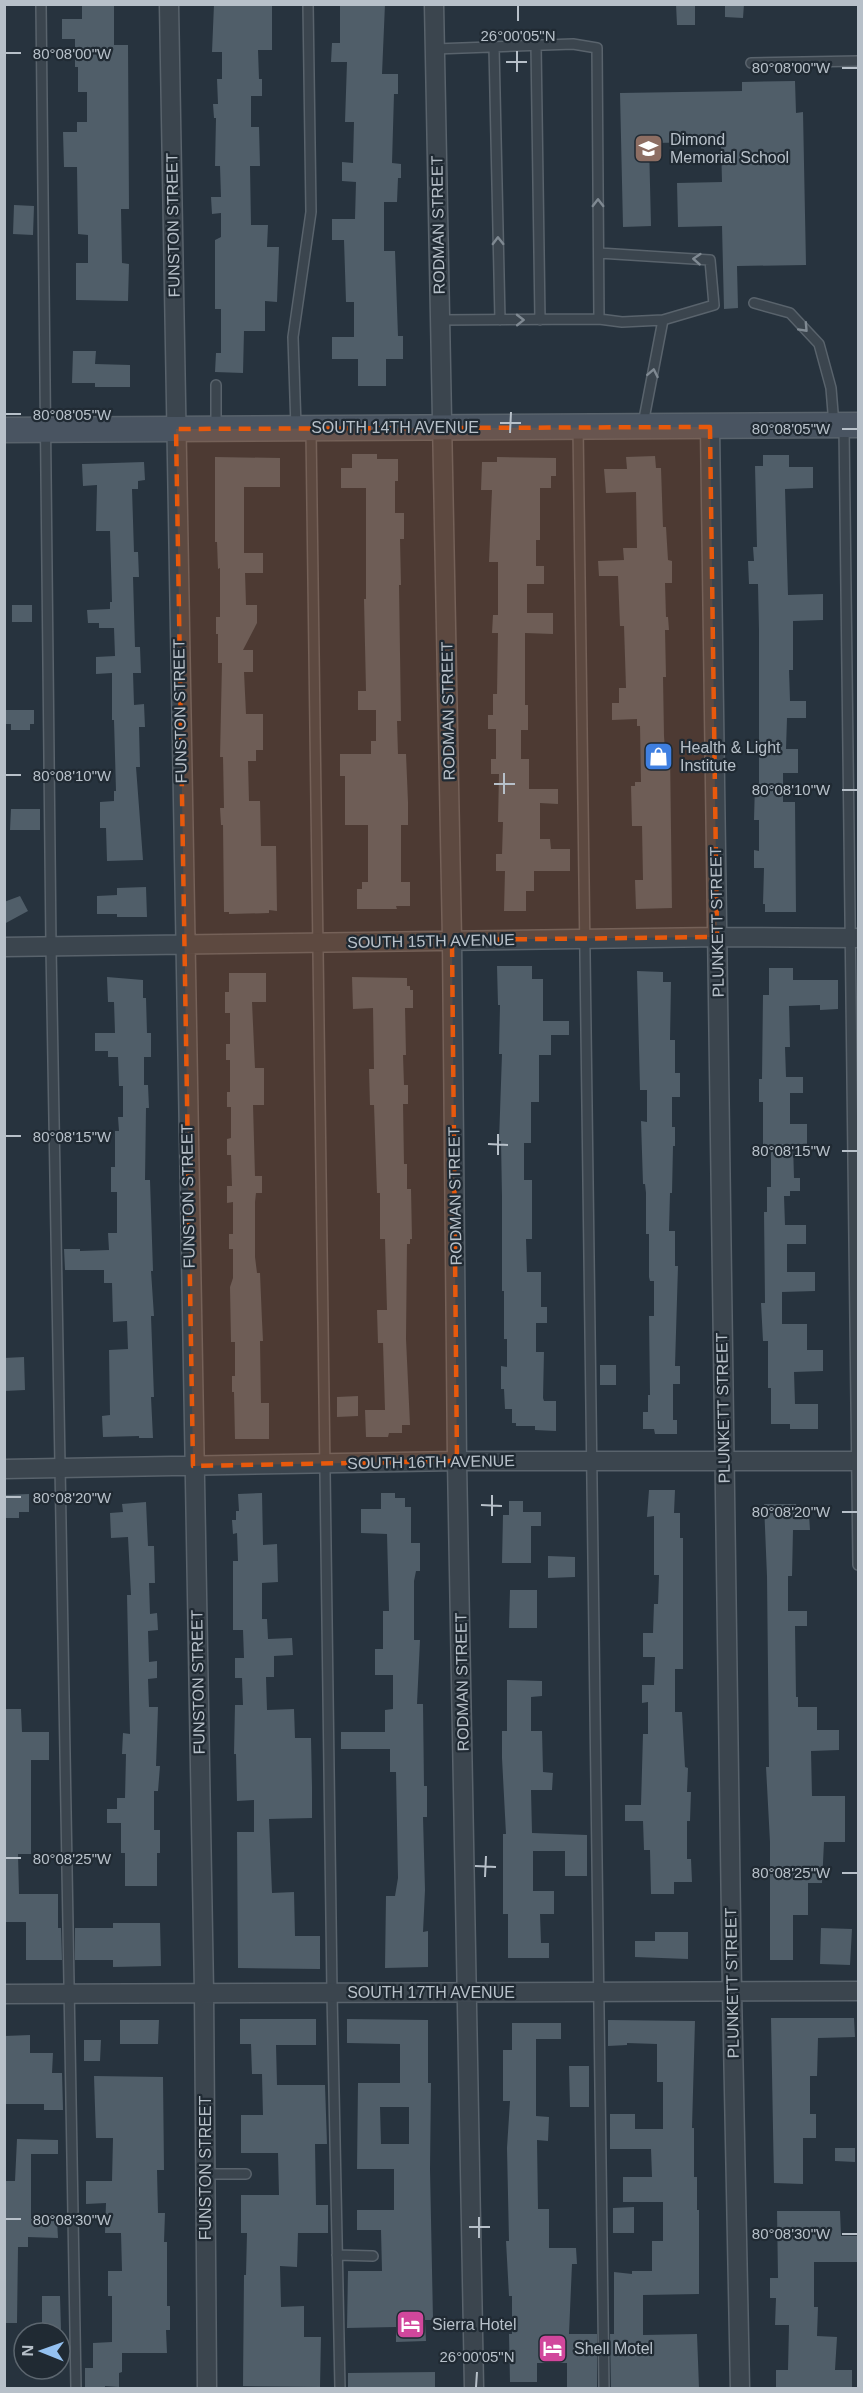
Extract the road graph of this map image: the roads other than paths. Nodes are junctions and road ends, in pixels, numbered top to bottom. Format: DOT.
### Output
graph roads {
  1 [pos="41,4"];
  2 [pos="169,4"];
  3 [pos="308,4"];
  4 [pos="434,4"];
  5 [pos="536,45"];
  6 [pos="494,47"];
  7 [pos="435,48"];
  8 [pos="858,61"];
  9 [pos="751,63"];
  10 [pos="599,253"];
  11 [pos="754,303"];
  12 [pos="599,319"];
  13 [pos="440,320"];
  14 [pos="500,320"];
  15 [pos="540,320"];
  16 [pos="663,320"];
  17 [pos="216,385"];
  18 [pos="845,425"];
  19 [pos="443,427"];
  20 [pos="578,427"];
  21 [pos="642,427"];
  22 [pos="710,427"];
  23 [pos="216,428"];
  24 [pos="304,428"];
  25 [pos="176,429"];
  26 [pos="4,430"];
  27 [pos="44,430"];
  28 [pos="717,937"];
  29 [pos="855,938"];
  30 [pos="584,939"];
  31 [pos="452,940"];
  32 [pos="316,942"];
  33 [pos="184,944"];
  34 [pos="4,946"];
  35 [pos="51,946"];
  36 [pos="724,1460"];
  37 [pos="457,1461"];
  38 [pos="591,1461"];
  39 [pos="858,1461"];
  40 [pos="325,1464"];
  41 [pos="193,1466"];
  42 [pos="61,1468"];
  43 [pos="4,1469"];
  44 [pos="858,1565"];
  45 [pos="732,1991"];
  46 [pos="858,1991"];
  47 [pos="204,1992"];
  48 [pos="332,1992"];
  49 [pos="598,1992"];
  50 [pos="70,1993"];
  51 [pos="468,1993"];
  52 [pos="4,1994"];
  53 [pos="205,2174"];
  54 [pos="246,2174"];
  55 [pos="337,2255"];
  56 [pos="373,2256"];
  57 [pos="76,2388"];
  58 [pos="207,2388"];
  59 [pos="340,2388"];
  60 [pos="474,2388"];
  61 [pos="604,2388"];
  62 [pos="740,2388"];
  1 -- 27 [label="lane"];
  2 -- 25 [label="street, FUNSTON STREET"];
  3 -- 24 [label="lane"];
  4 -- 7 [label="street, RODMAN STREET"];
  5 -- 6 [label="lane"];
  10 -- 5 [label="lane, one-way"];
  5 -- 15 [label="lane"];
  6 -- 7 [label="lane"];
  14 -- 6 [label="lane, one-way"];
  7 -- 13 [label="street, RODMAN STREET"];
  8 -- 9 [label="lane"];
  10 -- 12 [label="lane"];
  16 -- 10 [label="lane, one-way"];
  11 -- 18 [label="lane, one-way"];
  12 -- 15 [label="lane"];
  12 -- 16 [label="lane"];
  13 -- 14 [label="lane"];
  13 -- 19 [label="street, RODMAN STREET"];
  14 -- 15 [label="lane, one-way"];
  21 -- 16 [label="lane, one-way"];
  17 -- 23 [label="lane"];
  18 -- 22 [label="street, SOUTH 14TH AVENUE"];
  18 -- 29 [label="lane"];
  19 -- 20 [label="street, SOUTH 14TH AVENUE"];
  19 -- 24 [label="street, SOUTH 14TH AVENUE"];
  19 -- 31 [label="street, RODMAN STREET"];
  20 -- 21 [label="street, SOUTH 14TH AVENUE"];
  20 -- 30 [label="lane"];
  21 -- 22 [label="street, SOUTH 14TH AVENUE"];
  22 -- 28 [label="street, PLUNKETT STREET"];
  23 -- 24 [label="street, SOUTH 14TH AVENUE"];
  23 -- 25 [label="street, SOUTH 14TH AVENUE"];
  24 -- 32 [label="lane"];
  25 -- 27 [label="street, SOUTH 14TH AVENUE"];
  25 -- 33 [label="street, FUNSTON STREET"];
  26 -- 27 [label="street, SOUTH 14TH AVENUE"];
  27 -- 35 [label="lane"];
  28 -- 29 [label="street, SOUTH 15TH AVENUE"];
  28 -- 30 [label="street, SOUTH 15TH AVENUE"];
  28 -- 36 [label="street, PLUNKETT STREET"];
  29 -- 39 [label="lane"];
  30 -- 31 [label="street, SOUTH 15TH AVENUE"];
  30 -- 38 [label="lane"];
  31 -- 32 [label="street, SOUTH 15TH AVENUE"];
  31 -- 37 [label="street, RODMAN STREET"];
  32 -- 33 [label="street, SOUTH 15TH AVENUE"];
  32 -- 40 [label="lane"];
  33 -- 35 [label="street, SOUTH 15TH AVENUE"];
  33 -- 41 [label="street, FUNSTON STREET"];
  34 -- 35 [label="street, SOUTH 15TH AVENUE"];
  35 -- 42 [label="lane"];
  36 -- 38 [label="street, SOUTH 16TH AVENUE"];
  36 -- 39 [label="street, SOUTH 16TH AVENUE"];
  36 -- 45 [label="street, PLUNKETT STREET"];
  37 -- 38 [label="street, SOUTH 16TH AVENUE"];
  37 -- 40 [label="street, SOUTH 16TH AVENUE"];
  37 -- 51 [label="street, RODMAN STREET"];
  38 -- 49 [label="lane"];
  39 -- 44 [label="lane"];
  40 -- 41 [label="street, SOUTH 16TH AVENUE"];
  40 -- 48 [label="lane"];
  41 -- 42 [label="street, SOUTH 16TH AVENUE"];
  41 -- 47 [label="street, FUNSTON STREET"];
  42 -- 43 [label="street, SOUTH 16TH AVENUE"];
  42 -- 50 [label="lane"];
  45 -- 46 [label="street, SOUTH 17TH AVENUE"];
  45 -- 49 [label="street, SOUTH 17TH AVENUE"];
  45 -- 62 [label="street, PLUNKETT STREET"];
  47 -- 48 [label="street, SOUTH 17TH AVENUE"];
  47 -- 50 [label="street, SOUTH 17TH AVENUE"];
  47 -- 53 [label="street, FUNSTON STREET"];
  48 -- 51 [label="street, SOUTH 17TH AVENUE"];
  48 -- 55 [label="lane"];
  49 -- 51 [label="street, SOUTH 17TH AVENUE"];
  49 -- 61 [label="lane"];
  50 -- 52 [label="street, SOUTH 17TH AVENUE"];
  50 -- 57 [label="lane"];
  51 -- 60 [label="street, RODMAN STREET"];
  53 -- 54 [label="lane"];
  53 -- 58 [label="street, FUNSTON STREET"];
  55 -- 56 [label="lane"];
  55 -- 59 [label="lane"];
}
